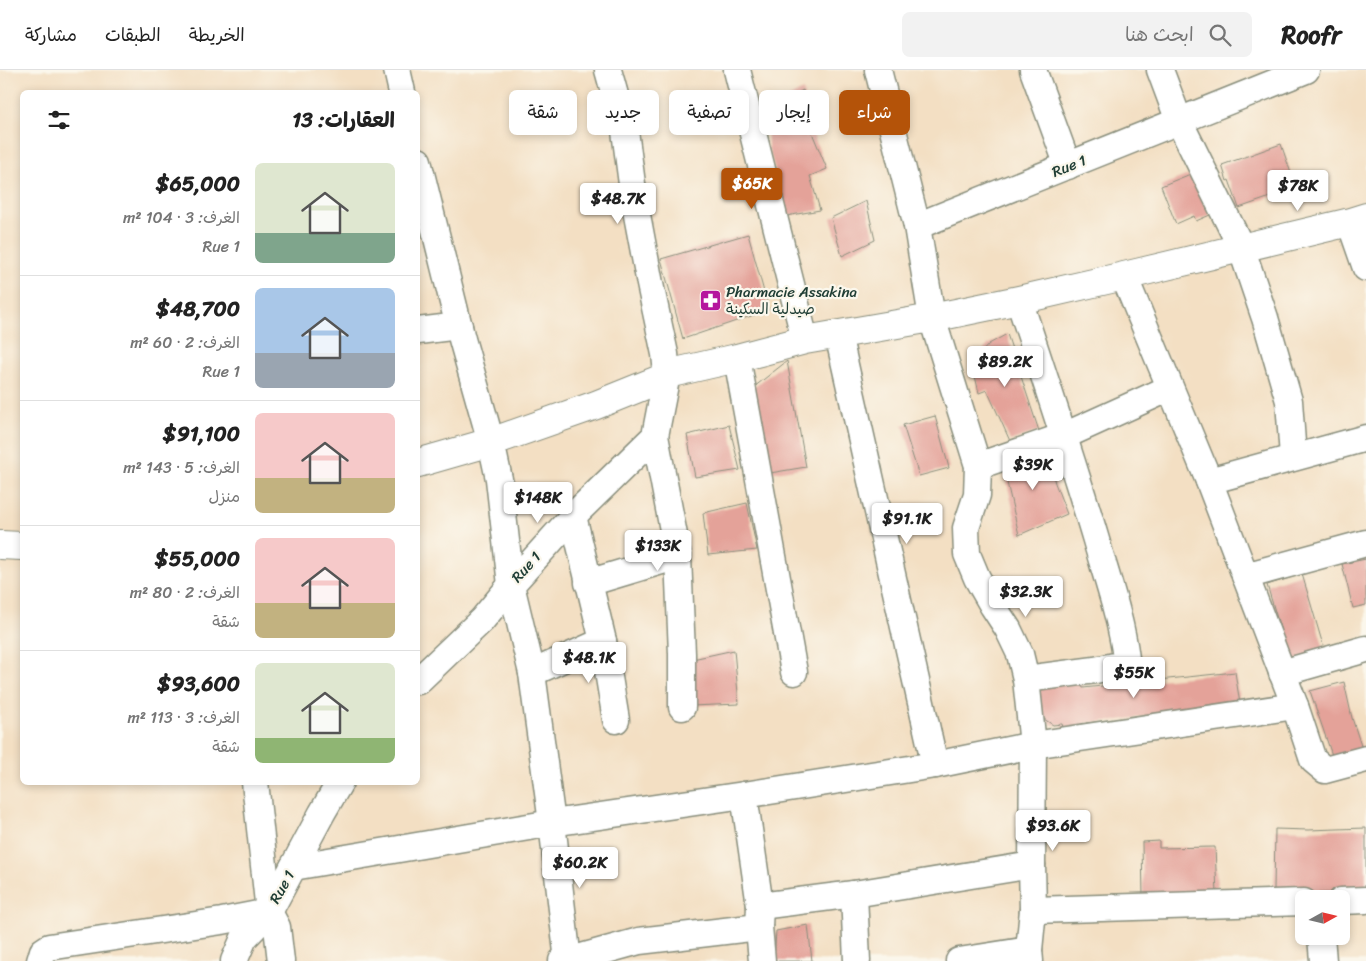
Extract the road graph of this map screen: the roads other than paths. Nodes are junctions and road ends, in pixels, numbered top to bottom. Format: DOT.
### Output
graph roads {
  1 [pos="397,70"];
  2 [pos="608,70"];
  3 [pos="737,70"];
  4 [pos="878,70"];
  5 [pos="1033,70"];
  6 [pos="1160,70"];
  7 [pos="1306,70"];
  8 [pos="402,90"];
  9 [pos="1179,121"];
  10 [pos="1068,166"];
  11 [pos="420,178"];
  12 [pos="1358,220"];
  13 [pos="917,226"];
  14 [pos="427,236"];
  15 [pos="1241,247"];
  16 [pos="1366,268"];
  17 [pos="1124,276"];
  18 [pos="1018,300"];
  19 [pos="932,318"];
  20 [pos="459,326"];
  21 [pos="420,331"];
  22 [pos="838,334"];
  23 [pos="805,340"];
  24 [pos="737,358"];
  25 [pos="667,374"];
  26 [pos="1170,388"];
  27 [pos="655,436"];
  28 [pos="1064,436"];
  29 [pos="1366,438"];
  30 [pos="491,442"];
  31 [pos="1293,457"];
  32 [pos="420,461"];
  33 [pos="978,466"];
  34 [pos="1209,481"];
  35 [pos="573,516"];
  36 [pos="1366,543"];
  37 [pos="0,545"];
  38 [pos="20,546"];
  39 [pos="678,556"];
  40 [pos="1245,576"];
  41 [pos="588,583"];
  42 [pos="511,584"];
  43 [pos="603,641"];
  44 [pos="1366,648"];
  45 [pos="794,672"];
  46 [pos="532,673"];
  47 [pos="1282,673"];
  48 [pos="420,679"];
  49 [pos="1026,679"];
  50 [pos="1294,706"];
  51 [pos="682,708"];
  52 [pos="616,720"];
  53 [pos="1033,745"];
  54 [pos="1366,759"];
  55 [pos="935,764"];
  56 [pos="255,785"];
  57 [pos="338,785"];
  58 [pos="744,795"];
  59 [pos="552,823"];
  60 [pos="1032,865"];
  61 [pos="294,867"];
  62 [pos="854,894"];
  63 [pos="1366,900"];
  64 [pos="1350,901"];
  65 [pos="1295,902"];
  66 [pos="1033,910"];
  67 [pos="269,912"];
  68 [pos="759,916"];
  69 [pos="1322,945"];
  70 [pos="640,951"];
  71 [pos="1030,956"];
  72 [pos="40,961"];
  73 [pos="234,961"];
  74 [pos="265,961"];
  75 [pos="281,961"];
  76 [pos="562,961"];
  77 [pos="568,961"];
  78 [pos="762,961"];
  79 [pos="857,961"];
  80 [pos="959,961"];
  81 [pos="1323,961"];
  1 -- 8 [label="street"];
  2 -- 25 [label="street"];
  3 -- 23 [label="street"];
  4 -- 13 [label="street"];
  5 -- 10 [label="street"];
  6 -- 9 [label="street"];
  7 -- 9 [label="street, Rue 1"];
  9 -- 10 [label="street, Rue 1"];
  9 -- 15 [label="street"];
  10 -- 13 [label="street, Rue 1"];
  11 -- 14 [label="street"];
  12 -- 15 [label="street"];
  12 -- 16 [label="street"];
  13 -- 19 [label="street"];
  14 -- 20 [label="street"];
  15 -- 17 [label="street"];
  15 -- 31 [label="street"];
  17 -- 18 [label="street"];
  17 -- 26 [label="street"];
  18 -- 19 [label="street"];
  18 -- 28 [label="street"];
  19 -- 22 [label="street"];
  19 -- 33 [label="street"];
  20 -- 21 [label="street"];
  20 -- 30 [label="street"];
  22 -- 23 [label="street"];
  22 -- 55 [label="street"];
  23 -- 24 [label="street"];
  24 -- 25 [label="street"];
  24 -- 45 [label="street"];
  25 -- 27 [label="street"];
  25 -- 30 [label="street"];
  26 -- 28 [label="street"];
  26 -- 34 [label="street"];
  27 -- 35 [label="street, Rue 1"];
  27 -- 39 [label="street"];
  28 -- 33 [label="street"];
  28 -- 49 [label="street"];
  29 -- 31 [label="street"];
  30 -- 32 [label="street"];
  30 -- 42 [label="street"];
  31 -- 34 [label="street"];
  33 -- 49 [label="street"];
  34 -- 40 [label="street"];
  35 -- 41 [label="street"];
  35 -- 42 [label="street, Rue 1"];
  36 -- 40 [label="street"];
  37 -- 38 [label="street"];
  39 -- 41 [label="street"];
  39 -- 51 [label="street"];
  40 -- 47 [label="street"];
  41 -- 43 [label="street"];
  42 -- 46 [label="street"];
  42 -- 48 [label="street, Rue 1"];
  43 -- 46 [label="street"];
  43 -- 52 [label="street"];
  44 -- 47 [label="street"];
  46 -- 59 [label="street"];
  47 -- 50 [label="street"];
  49 -- 53 [label="street"];
  50 -- 53 [label="street"];
  50 -- 54 [label="street"];
  53 -- 55 [label="street"];
  53 -- 60 [label="street"];
  55 -- 58 [label="street"];
  56 -- 67 [label="street"];
  57 -- 61 [label="street, Rue 1"];
  58 -- 59 [label="street"];
  58 -- 68 [label="street"];
  59 -- 61 [label="street"];
  59 -- 77 [label="street"];
  60 -- 62 [label="street"];
  60 -- 66 [label="street"];
  61 -- 67 [label="street, Rue 1"];
  62 -- 68 [label="street"];
  62 -- 79 [label="street"];
  63 -- 64 [label="street"];
  65 -- 66 [label="street"];
  66 -- 71 [label="street"];
  67 -- 72 [label="street"];
  67 -- 73 [label="street, Rue 1"];
  67 -- 74 [label="street"];
  67 -- 75 [label="street"];
  68 -- 70 [label="street"];
  68 -- 78 [label="street"];
  69 -- 81 [label="street"];
  70 -- 77 [label="street"];
  71 -- 80 [label="street"];
  76 -- 77 [label="street"];
}
